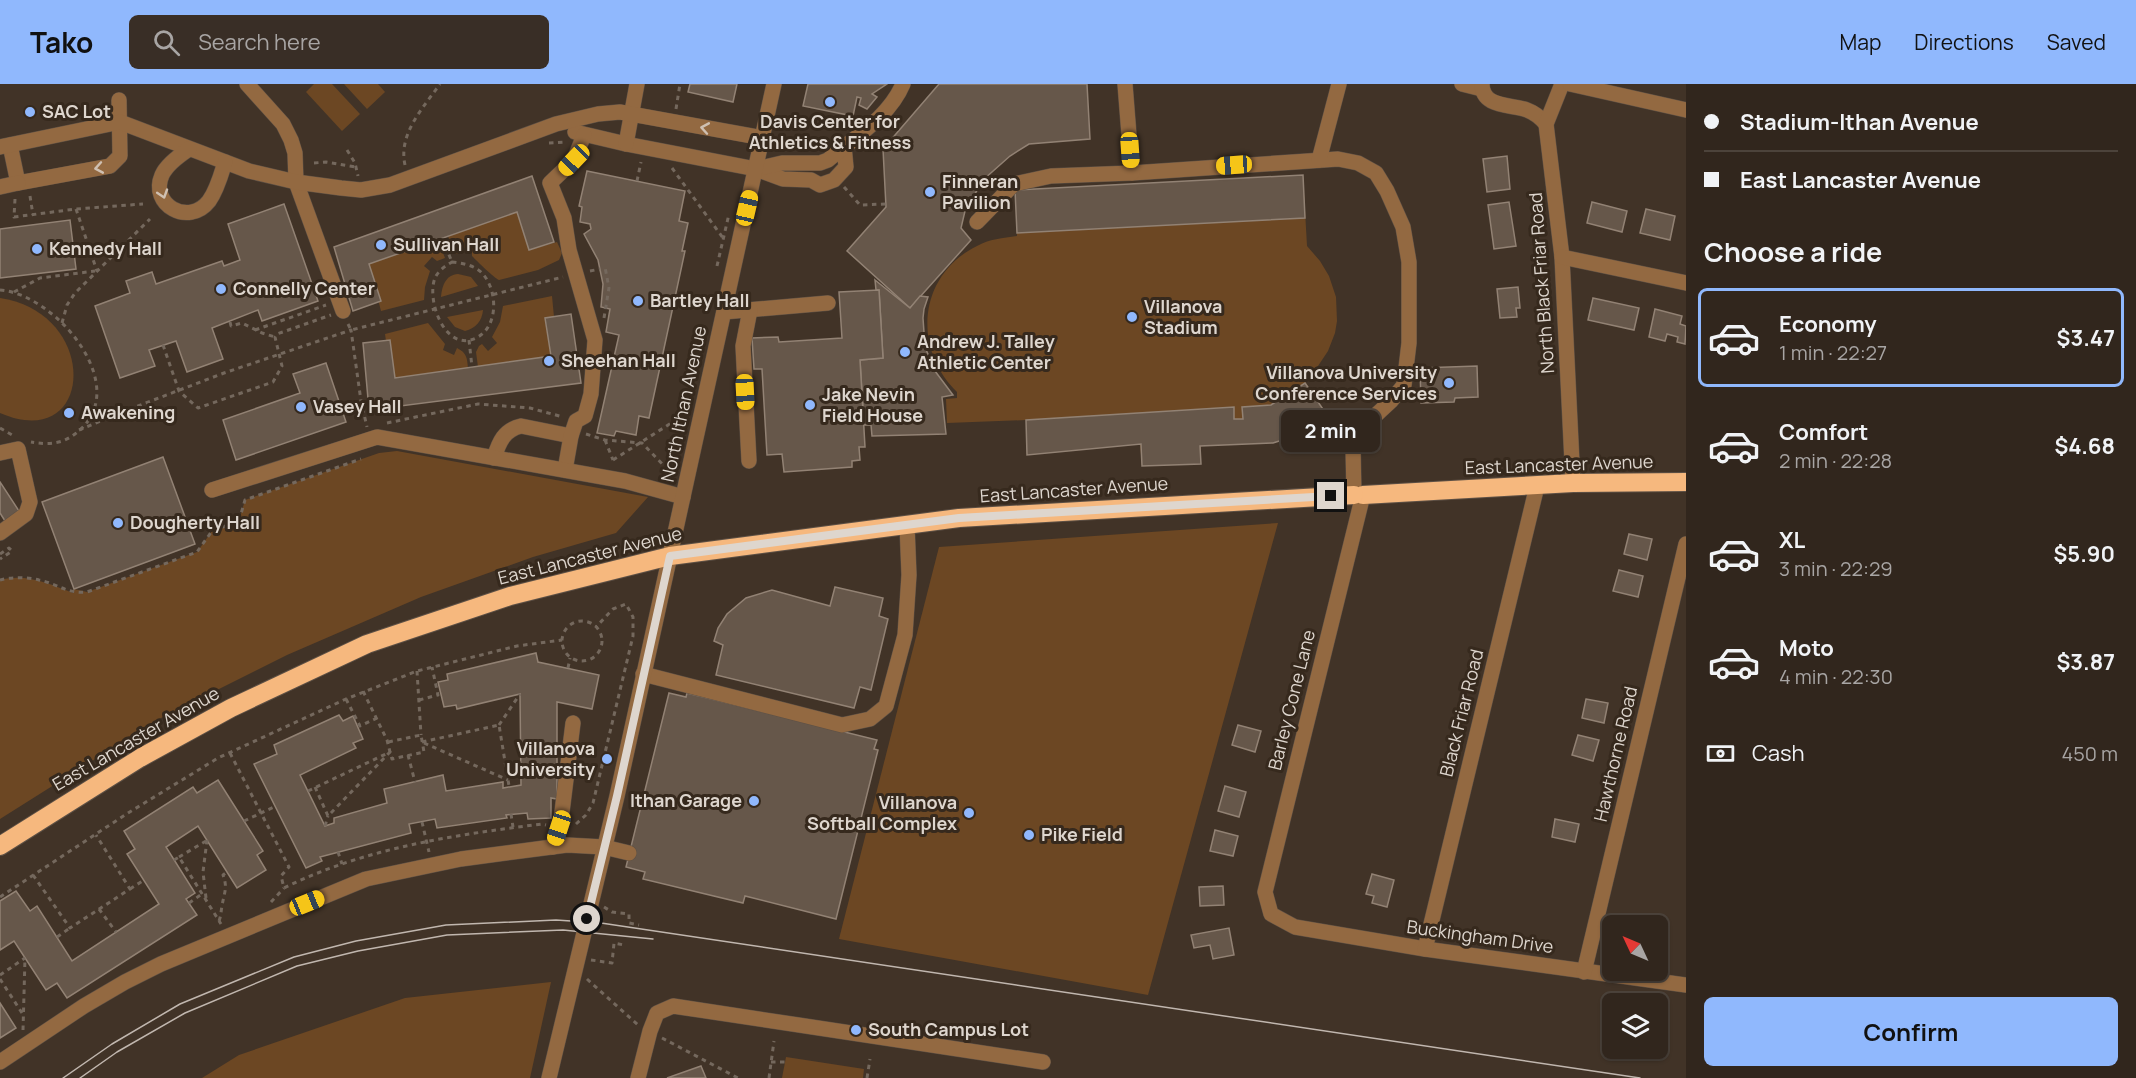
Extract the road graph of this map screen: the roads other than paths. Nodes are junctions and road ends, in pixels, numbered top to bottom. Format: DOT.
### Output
graph roads {
  1 [pos="247,84"];
  2 [pos="637,84"];
  3 [pos="774,84"];
  4 [pos="903,84"];
  5 [pos="1125,84"];
  6 [pos="1339,84"];
  7 [pos="1462,84"];
  8 [pos="1562,84"];
  9 [pos="1570,84"];
  10 [pos="1482,87"];
  11 [pos="119,100"];
  12 [pos="1686,110"];
  13 [pos="632,115"];
  14 [pos="120,122"];
  15 [pos="556,124"];
  16 [pos="1546,124"];
  17 [pos="762,138"];
  18 [pos="582,140"];
  19 [pos="626,144"];
  20 [pos="5,146"];
  21 [pos="844,146"];
  22 [pos="189,149"];
  23 [pos="1319,160"];
  24 [pos="225,162"];
  25 [pos="814,163"];
  26 [pos="756,169"];
  27 [pos="1132,173"];
  28 [pos="811,180"];
  29 [pos="296,182"];
  30 [pos="0,187"];
  31 [pos="22,189"];
  32 [pos="977,222"];
  33 [pos="1562,257"];
  34 [pos="1686,283"];
  35 [pos="828,303"];
  36 [pos="341,305"];
  37 [pos="750,310"];
  38 [pos="724,312"];
  39 [pos="573,428"];
  40 [pos="0,453"];
  41 [pos="494,458"];
  42 [pos="749,461"];
  43 [pos="565,470"];
  44 [pos="1686,482"];
  45 [pos="1574,483"];
  46 [pos="681,486"];
  47 [pos="1537,486"];
  48 [pos="212,490"];
  49 [pos="1358,495"];
  50 [pos="908,525"];
  51 [pos="0,533"];
  52 [pos="1686,544"];
  53 [pos="670,556"];
  54 [pos="644,674"];
  55 [pos="573,723"];
  56 [pos="0,846"];
  57 [pos="553,847"];
  58 [pos="604,847"];
  59 [pos="629,853"];
  60 [pos="1271,914"];
  61 [pos="1425,949"];
  62 [pos="1584,972"];
  63 [pos="1686,985"];
  64 [pos="0,1062"];
  65 [pos="1043,1062"];
  66 [pos="549,1078"];
  67 [pos="638,1078"];
  1 -- 29 [label="street"];
  2 -- 13 [label="street"];
  3 -- 17 [label="street, North Ithan Avenue"];
  4 -- 21 [label="street"];
  5 -- 27 [label="street"];
  6 -- 23 [label="street"];
  7 -- 10 [label="street"];
  8 -- 16 [label="street, North Black Friar Road"];
  9 -- 12 [label="street"];
  10 -- 16 [label="street"];
  11 -- 14 [label="street"];
  13 -- 15 [label="street"];
  17 -- 13 [label="street, one-way"];
  13 -- 19 [label="street"];
  14 -- 20 [label="street"];
  14 -- 22 [label="street"];
  14 -- 31 [label="street, one-way"];
  15 -- 18 [label="street"];
  15 -- 29 [label="street"];
  16 -- 33 [label="street, North Black Friar Road"];
  17 -- 26 [label="street, North Ithan Avenue"];
  18 -- 19 [label="street"];
  18 -- 39 [label="street"];
  19 -- 26 [label="street"];
  20 -- 31 [label="street"];
  21 -- 25 [label="street"];
  21 -- 28 [label="street"];
  22 -- 24 [label="street"];
  22 -- 24 [label="street, one-way"];
  23 -- 27 [label="street, Barley Cone Lane"];
  23 -- 49 [label="street, Barley Cone Lane"];
  24 -- 29 [label="street"];
  25 -- 26 [label="street"];
  25 -- 28 [label="street"];
  26 -- 28 [label="street"];
  26 -- 38 [label="street, North Ithan Avenue"];
  27 -- 32 [label="street, Barley Cone Lane"];
  29 -- 36 [label="street"];
  30 -- 31 [label="street"];
  33 -- 34 [label="street"];
  33 -- 45 [label="street, North Black Friar Road"];
  35 -- 37 [label="street"];
  37 -- 38 [label="street"];
  37 -- 42 [label="street"];
  38 -- 46 [label="street, North Ithan Avenue"];
  39 -- 41 [label="street"];
  39 -- 43 [label="street"];
  40 -- 51 [label="street"];
  41 -- 43 [label="street"];
  41 -- 48 [label="street"];
  43 -- 46 [label="street"];
  44 -- 45 [label="highway, East Lancaster Avenue"];
  45 -- 47 [label="highway, East Lancaster Avenue"];
  46 -- 53 [label="street, North Ithan Avenue"];
  47 -- 49 [label="highway, East Lancaster Avenue"];
  47 -- 61 [label="street, Black Friar Road"];
  49 -- 50 [label="highway, East Lancaster Avenue"];
  49 -- 60 [label="street, Barley Cone Lane"];
  50 -- 53 [label="highway, East Lancaster Avenue"];
  50 -- 54 [label="street"];
  52 -- 62 [label="street, Hawthorne Road"];
  53 -- 54 [label="street, North Ithan Avenue"];
  53 -- 56 [label="highway, East Lancaster Avenue"];
  54 -- 58 [label="street, North Ithan Avenue"];
  55 -- 57 [label="street"];
  57 -- 58 [label="street"];
  57 -- 64 [label="street"];
  58 -- 59 [label="street"];
  58 -- 66 [label="street, North Ithan Avenue"];
  60 -- 61 [label="street, Buckingham Drive"];
  61 -- 62 [label="street, Buckingham Drive"];
  62 -- 63 [label="street, Buckingham Drive"];
  65 -- 67 [label="street"];
}
